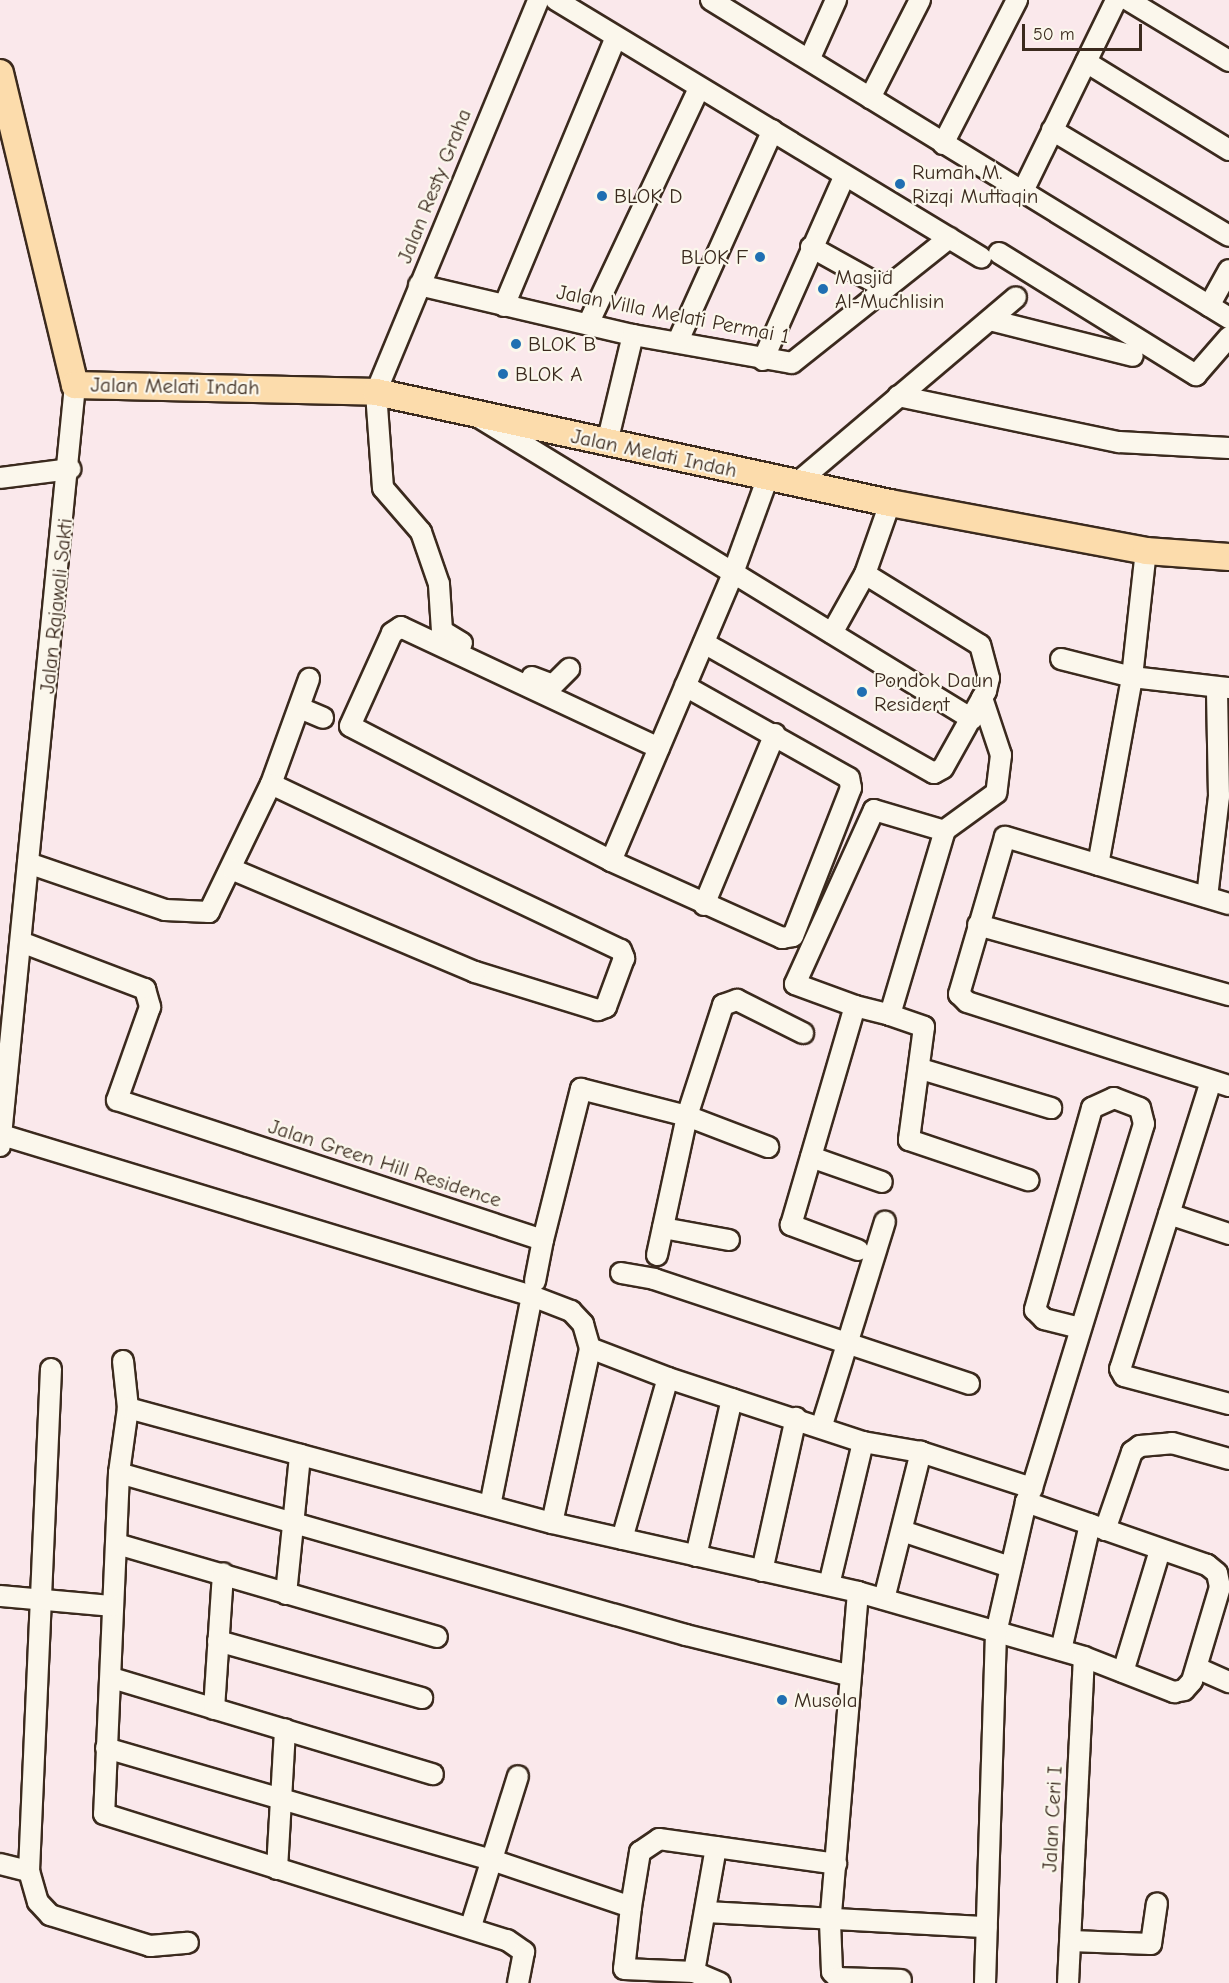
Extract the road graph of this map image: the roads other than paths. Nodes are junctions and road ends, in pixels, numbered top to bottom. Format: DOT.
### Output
graph roads {
  1 [pos="538,0"];
  2 [pos="556,0"];
  3 [pos="836,0"];
  4 [pos="920,0"];
  5 [pos="1017,0"];
  6 [pos="1116,0"];
  7 [pos="1128,0"];
  8 [pos="723,3"];
  9 [pos="615,39"];
  10 [pos="810,58"];
  11 [pos="1229,61"];
  12 [pos="1086,62"];
  13 [pos="0,74"];
  14 [pos="699,88"];
  15 [pos="870,98"];
  16 [pos="773,130"];
  17 [pos="1052,130"];
  18 [pos="943,144"];
  19 [pos="1229,150"];
  20 [pos="844,177"];
  21 [pos="1022,193"];
  22 [pos="1229,236"];
  23 [pos="949,238"];
  24 [pos="811,247"];
  25 [pos="1229,270"];
  26 [pos="419,285"];
  27 [pos="885,288"];
  28 [pos="1016,297"];
  29 [pos="504,306"];
  30 [pos="1209,306"];
  31 [pos="1229,318"];
  32 [pos="990,320"];
  33 [pos="589,322"];
  34 [pos="633,334"];
  35 [pos="1229,338"];
  36 [pos="678,341"];
  37 [pos="1133,356"];
  38 [pos="763,360"];
  39 [pos="75,385"];
  40 [pos="376,392"];
  41 [pos="898,396"];
  42 [pos="477,416"];
  43 [pos="607,443"];
  44 [pos="1229,448"];
  45 [pos="70,469"];
  46 [pos="768,477"];
  47 [pos="0,478"];
  48 [pos="797,483"];
  49 [pos="890,503"];
  50 [pos="1146,551"];
  51 [pos="1229,557"];
  52 [pos="733,573"];
  53 [pos="865,574"];
  54 [pos="832,633"];
  55 [pos="704,643"];
  56 [pos="1061,659"];
  57 [pos="569,669"];
  58 [pos="1132,677"];
  59 [pos="309,679"];
  60 [pos="686,686"];
  61 [pos="1223,688"];
  62 [pos="982,698"];
  63 [pos="300,708"];
  64 [pos="323,718"];
  65 [pos="972,719"];
  66 [pos="775,734"];
  67 [pos="659,748"];
  68 [pos="271,783"];
  69 [pos="945,831"];
  70 [pos="610,861"];
  71 [pos="28,863"];
  72 [pos="1098,865"];
  73 [pos="233,870"];
  74 [pos="1207,897"];
  75 [pos="1229,904"];
  76 [pos="704,905"];
  77 [pos="978,926"];
  78 [pos="21,942"];
  79 [pos="1229,995"];
  80 [pos="855,1006"];
  81 [pos="890,1015"];
  82 [pos="803,1033"];
  83 [pos="921,1069"];
  84 [pos="1220,1083"];
  85 [pos="1051,1108"];
  86 [pos="687,1116"];
  87 [pos="1,1141"];
  88 [pos="768,1147"];
  89 [pos="811,1157"];
  90 [pos="1028,1180"];
  91 [pos="882,1182"];
  92 [pos="1169,1214"];
  93 [pos="885,1222"];
  94 [pos="663,1228"];
  95 [pos="1229,1234"];
  96 [pos="543,1240"];
  97 [pos="729,1240"];
  98 [pos="858,1250"];
  99 [pos="657,1255"];
  100 [pos="621,1273"];
  101 [pos="534,1289"];
  102 [pos="1080,1328"];
  103 [pos="847,1345"];
  104 [pos="590,1348"];
  105 [pos="123,1361"];
  106 [pos="51,1369"];
  107 [pos="668,1378"];
  108 [pos="969,1384"];
  109 [pos="732,1399"];
  110 [pos="1229,1404"];
  111 [pos="128,1408"];
  112 [pos="796,1418"];
  113 [pos="822,1425"];
  114 [pos="864,1442"];
  115 [pos="921,1452"];
  116 [pos="300,1455"];
  117 [pos="1229,1459"];
  118 [pos="119,1473"];
  119 [pos="1029,1495"];
  120 [pos="490,1506"];
  121 [pos="292,1521"];
  122 [pos="552,1523"];
  123 [pos="1098,1527"];
  124 [pos="902,1531"];
  125 [pos="622,1539"];
  126 [pos="117,1544"];
  127 [pos="1160,1550"];
  128 [pos="696,1556"];
  129 [pos="1010,1567"];
  130 [pos="762,1571"];
  131 [pos="223,1573"];
  132 [pos="829,1585"];
  133 [pos="858,1592"];
  134 [pos="286,1594"];
  135 [pos="0,1596"];
  136 [pos="41,1599"];
  137 [pos="884,1599"];
  138 [pos="1222,1604"];
  139 [pos="112,1606"];
  140 [pos="996,1633"];
  141 [pos="436,1637"];
  142 [pos="218,1641"];
  143 [pos="1061,1650"];
  144 [pos="1084,1657"];
  145 [pos="1197,1668"];
  146 [pos="1123,1672"];
  147 [pos="848,1674"];
  148 [pos="112,1678"];
  149 [pos="1229,1682"];
  150 [pos="422,1698"];
  151 [pos="214,1709"];
  152 [pos="285,1729"];
  153 [pos="106,1748"];
  154 [pos="433,1774"];
  155 [pos="518,1776"];
  156 [pos="279,1798"];
  157 [pos="716,1847"];
  158 [pos="489,1859"];
  159 [pos="0,1864"];
  160 [pos="836,1864"];
  161 [pos="277,1869"];
  162 [pos="29,1871"];
  163 [pos="1157,1903"];
  164 [pos="631,1907"];
  165 [pos="707,1912"];
  166 [pos="830,1922"];
  167 [pos="471,1926"];
  168 [pos="987,1927"];
  169 [pos="1071,1941"];
  170 [pos="188,1943"];
  171 [pos="694,1972"];
  172 [pos="623,1976"];
  173 [pos="834,1979"];
  174 [pos="901,1980"];
  175 [pos="518,1983"];
  176 [pos="720,1983"];
  177 [pos="985,1983"];
  178 [pos="1068,1983"];
  1 -- 26 [label="street, Jalan Resty Graha"];
  2 -- 9 [label="street"];
  3 -- 10 [label="street"];
  4 -- 15 [label="street"];
  5 -- 18 [label="street"];
  6 -- 12 [label="street"];
  7 -- 11 [label="street"];
  8 -- 10 [label="street"];
  9 -- 14 [label="street"];
  9 -- 29 [label="street"];
  10 -- 15 [label="street"];
  12 -- 17 [label="street"];
  12 -- 19 [label="street"];
  13 -- 39 [label="main road, Jalan Rajawali Sakti"];
  14 -- 16 [label="street"];
  14 -- 33 [label="street"];
  15 -- 18 [label="street"];
  16 -- 20 [label="street"];
  16 -- 36 [label="street"];
  17 -- 21 [label="street"];
  17 -- 22 [label="street"];
  18 -- 21 [label="street"];
  20 -- 23 [label="street"];
  20 -- 24 [label="street"];
  21 -- 30 [label="street"];
  23 -- 27 [label="street, Jalan Villa Melati Permai 1"];
  23 -- 35 [label="street"];
  24 -- 27 [label="street"];
  24 -- 38 [label="street"];
  25 -- 30 [label="street"];
  26 -- 29 [label="street, Jalan Villa Melati Permai 1"];
  26 -- 40 [label="street, Jalan Resty Graha"];
  27 -- 38 [label="street, Jalan Villa Melati Permai 1"];
  28 -- 32 [label="street"];
  29 -- 33 [label="street, Jalan Villa Melati Permai 1"];
  30 -- 31 [label="street"];
  32 -- 37 [label="street"];
  32 -- 41 [label="street"];
  33 -- 34 [label="street, Jalan Villa Melati Permai 1"];
  34 -- 36 [label="street, Jalan Villa Melati Permai 1"];
  34 -- 43 [label="street"];
  36 -- 38 [label="street, Jalan Villa Melati Permai 1"];
  39 -- 40 [label="main road, Jalan Melati Indah"];
  39 -- 45 [label="street, Jalan Rajawali Sakti"];
  40 -- 42 [label="main road, Jalan Melati Indah"];
  40 -- 57 [label="street"];
  41 -- 44 [label="street"];
  41 -- 48 [label="street"];
  42 -- 43 [label="main road, Jalan Melati Indah"];
  42 -- 52 [label="street"];
  43 -- 46 [label="main road, Jalan Melati Indah"];
  45 -- 47 [label="street"];
  45 -- 71 [label="street, Jalan Rajawali Sakti"];
  46 -- 48 [label="main road, Jalan Melati Indah"];
  46 -- 52 [label="street"];
  48 -- 49 [label="main road, Jalan Melati Indah"];
  49 -- 50 [label="main road, Jalan Melati Indah"];
  49 -- 53 [label="street"];
  50 -- 51 [label="main road, Jalan Melati Indah"];
  50 -- 58 [label="street"];
  52 -- 54 [label="street"];
  52 -- 55 [label="street"];
  53 -- 54 [label="street"];
  53 -- 62 [label="street"];
  54 -- 65 [label="street"];
  55 -- 60 [label="street"];
  55 -- 65 [label="street"];
  56 -- 58 [label="street"];
  58 -- 61 [label="street"];
  58 -- 72 [label="street"];
  59 -- 63 [label="street"];
  60 -- 66 [label="street"];
  60 -- 67 [label="street"];
  61 -- 74 [label="street"];
  62 -- 65 [label="street"];
  62 -- 69 [label="street"];
  63 -- 64 [label="street"];
  63 -- 68 [label="street"];
  66 -- 76 [label="street"];
  66 -- 76 [label="street"];
  67 -- 70 [label="street"];
  67 -- 70 [label="street"];
  68 -- 73 [label="street"];
  68 -- 73 [label="street"];
  69 -- 80 [label="street"];
  69 -- 81 [label="street"];
  70 -- 76 [label="street"];
  71 -- 73 [label="street"];
  71 -- 78 [label="street, Jalan Rajawali Sakti"];
  72 -- 74 [label="street"];
  72 -- 77 [label="street"];
  74 -- 75 [label="street"];
  77 -- 79 [label="street"];
  77 -- 84 [label="street"];
  78 -- 87 [label="street, Jalan Rajawali Sakti"];
  78 -- 96 [label="street, Jalan Green Hill Residence"];
  80 -- 81 [label="street"];
  80 -- 89 [label="street"];
  81 -- 83 [label="street"];
  82 -- 86 [label="street"];
  83 -- 85 [label="street"];
  83 -- 90 [label="street"];
  84 -- 92 [label="street"];
  86 -- 88 [label="street"];
  86 -- 94 [label="street"];
  86 -- 96 [label="street"];
  87 -- 101 [label="street"];
  89 -- 91 [label="street"];
  89 -- 98 [label="street"];
  92 -- 95 [label="street"];
  92 -- 110 [label="street"];
  93 -- 103 [label="street"];
  94 -- 97 [label="street"];
  94 -- 99 [label="street"];
  96 -- 101 [label="street"];
  100 -- 103 [label="street"];
  101 -- 104 [label="street"];
  101 -- 120 [label="street"];
  102 -- 102 [label="street"];
  102 -- 119 [label="street"];
  103 -- 108 [label="street"];
  103 -- 113 [label="street"];
  104 -- 107 [label="street"];
  104 -- 122 [label="street"];
  105 -- 111 [label="street"];
  106 -- 136 [label="street"];
  107 -- 109 [label="street"];
  107 -- 125 [label="street"];
  109 -- 112 [label="street"];
  109 -- 128 [label="street"];
  111 -- 116 [label="street"];
  111 -- 118 [label="street"];
  112 -- 113 [label="street"];
  112 -- 130 [label="street"];
  113 -- 114 [label="street"];
  114 -- 115 [label="street"];
  114 -- 132 [label="street"];
  115 -- 119 [label="street"];
  115 -- 124 [label="street"];
  116 -- 120 [label="street"];
  116 -- 121 [label="street"];
  117 -- 123 [label="street"];
  118 -- 121 [label="street"];
  118 -- 126 [label="street"];
  119 -- 123 [label="street"];
  119 -- 129 [label="street"];
  120 -- 122 [label="street"];
  121 -- 134 [label="street"];
  121 -- 147 [label="street"];
  122 -- 125 [label="street"];
  123 -- 127 [label="street"];
  123 -- 143 [label="street"];
  124 -- 129 [label="street"];
  124 -- 137 [label="street"];
  125 -- 128 [label="street"];
  126 -- 131 [label="street"];
  126 -- 139 [label="street"];
  127 -- 138 [label="street"];
  127 -- 146 [label="street"];
  128 -- 130 [label="street"];
  129 -- 140 [label="street"];
  130 -- 132 [label="street"];
  131 -- 134 [label="street"];
  131 -- 142 [label="street"];
  132 -- 133 [label="street"];
  133 -- 137 [label="street"];
  133 -- 147 [label="street"];
  134 -- 141 [label="street"];
  135 -- 136 [label="street"];
  136 -- 139 [label="street"];
  136 -- 162 [label="street"];
  137 -- 140 [label="street"];
  138 -- 145 [label="street"];
  139 -- 148 [label="street"];
  140 -- 143 [label="street"];
  140 -- 168 [label="street"];
  142 -- 150 [label="street"];
  142 -- 151 [label="street"];
  143 -- 144 [label="street"];
  144 -- 146 [label="street"];
  144 -- 169 [label="street, Jalan Ceri I"];
  145 -- 146 [label="street"];
  145 -- 149 [label="street"];
  147 -- 160 [label="street"];
  148 -- 151 [label="street"];
  148 -- 153 [label="street"];
  151 -- 152 [label="street"];
  152 -- 154 [label="street"];
  152 -- 156 [label="street"];
  153 -- 156 [label="street"];
  153 -- 161 [label="street"];
  155 -- 158 [label="street"];
  156 -- 158 [label="street"];
  156 -- 161 [label="street"];
  157 -- 160 [label="street"];
  157 -- 164 [label="street"];
  157 -- 165 [label="street"];
  158 -- 164 [label="street"];
  158 -- 167 [label="street"];
  159 -- 162 [label="street"];
  160 -- 166 [label="street"];
  161 -- 167 [label="street"];
  162 -- 170 [label="street"];
  163 -- 169 [label="street"];
  164 -- 172 [label="street"];
  165 -- 166 [label="street"];
  165 -- 171 [label="street"];
  166 -- 168 [label="street"];
  166 -- 173 [label="street"];
  167 -- 175 [label="street"];
  168 -- 177 [label="street"];
  169 -- 178 [label="street, Jalan Ceri I"];
  171 -- 172 [label="street"];
  171 -- 176 [label="street"];
  173 -- 174 [label="street"];
}
